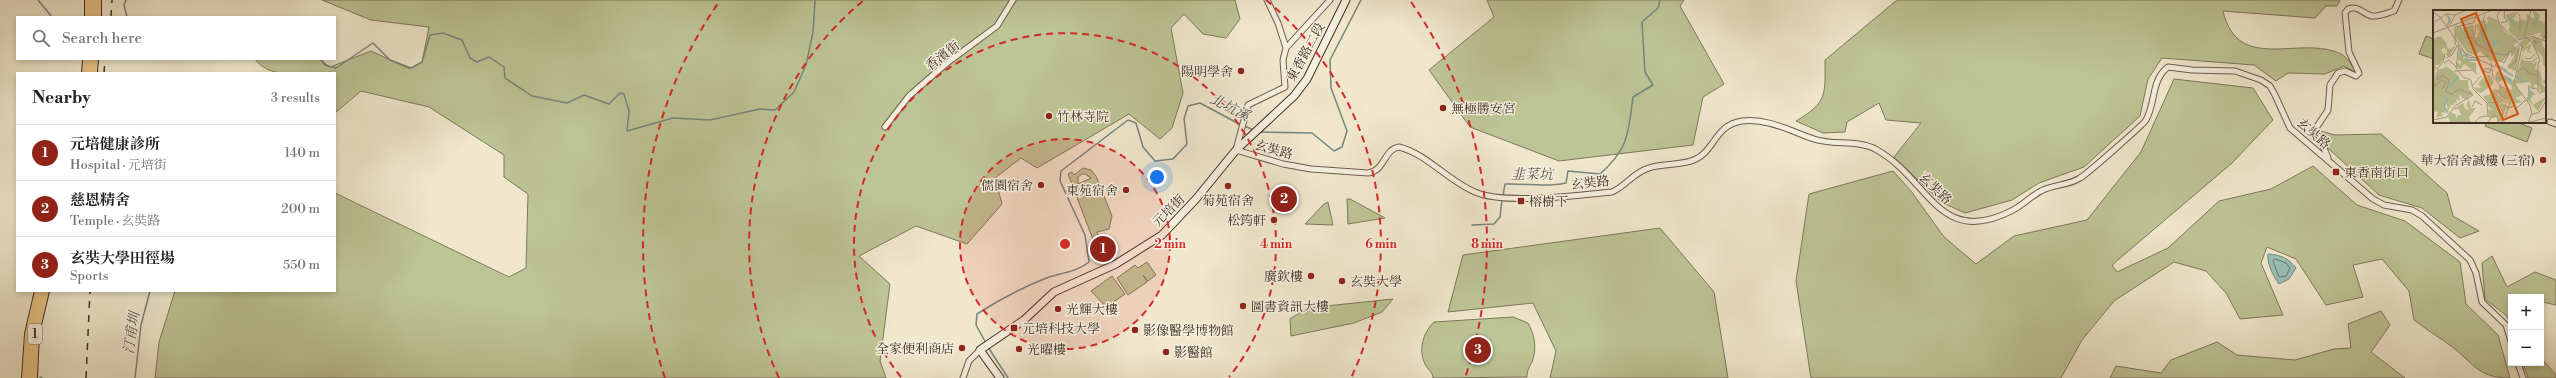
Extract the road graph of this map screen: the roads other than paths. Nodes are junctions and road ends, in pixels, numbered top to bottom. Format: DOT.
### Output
graph roads {
  1 [pos="89,0"];
  2 [pos="97,0"];
  3 [pos="1013,0"];
  4 [pos="1267,0"];
  5 [pos="1330,0"];
  6 [pos="1346,0"];
  7 [pos="2399,0"];
  8 [pos="89,16"];
  9 [pos="97,16"];
  10 [pos="1286,48"];
  11 [pos="87,60"];
  12 [pos="94,60"];
  13 [pos="86,72"];
  14 [pos="93,72"];
  15 [pos="2550,122"];
  16 [pos="2556,124"];
  17 [pos="885,127"];
  18 [pos="1236,150"];
  19 [pos="2328,159"];
  20 [pos="38,292"];
  21 [pos="45,292"];
  22 [pos="2508,331"];
  23 [pos="32,333"];
  24 [pos="982,348"];
  25 [pos="2519,366"];
  26 [pos="26,378"];
  27 [pos="33,378"];
  28 [pos="963,378"];
  29 [pos="1000,378"];
  30 [pos="2523,378"];
  1 -- 8 [label="main road"];
  2 -- 9 [label="main road"];
  3 -- 17 [label="street, 香濱街"];
  4 -- 10 [label="street"];
  5 -- 10 [label="street"];
  6 -- 18 [label="street, 東香路二段"];
  7 -- 19 [label="street"];
  10 -- 18 [label="street"];
  11 -- 13 [label="main road"];
  12 -- 14 [label="main road"];
  15 -- 16 [label="street"];
  18 -- 19 [label="street, 玄奘路"];
  18 -- 24 [label="street, 元培街"];
  19 -- 22 [label="street, 玄奘路"];
  20 -- 23 [label="main road, 1"];
  21 -- 23 [label="main road, 1"];
  23 -- 26 [label="main road, 1"];
  23 -- 27 [label="main road, 1"];
  24 -- 28 [label="street"];
  24 -- 29 [label="street"];
  25 -- 30 [label="street"];
}
